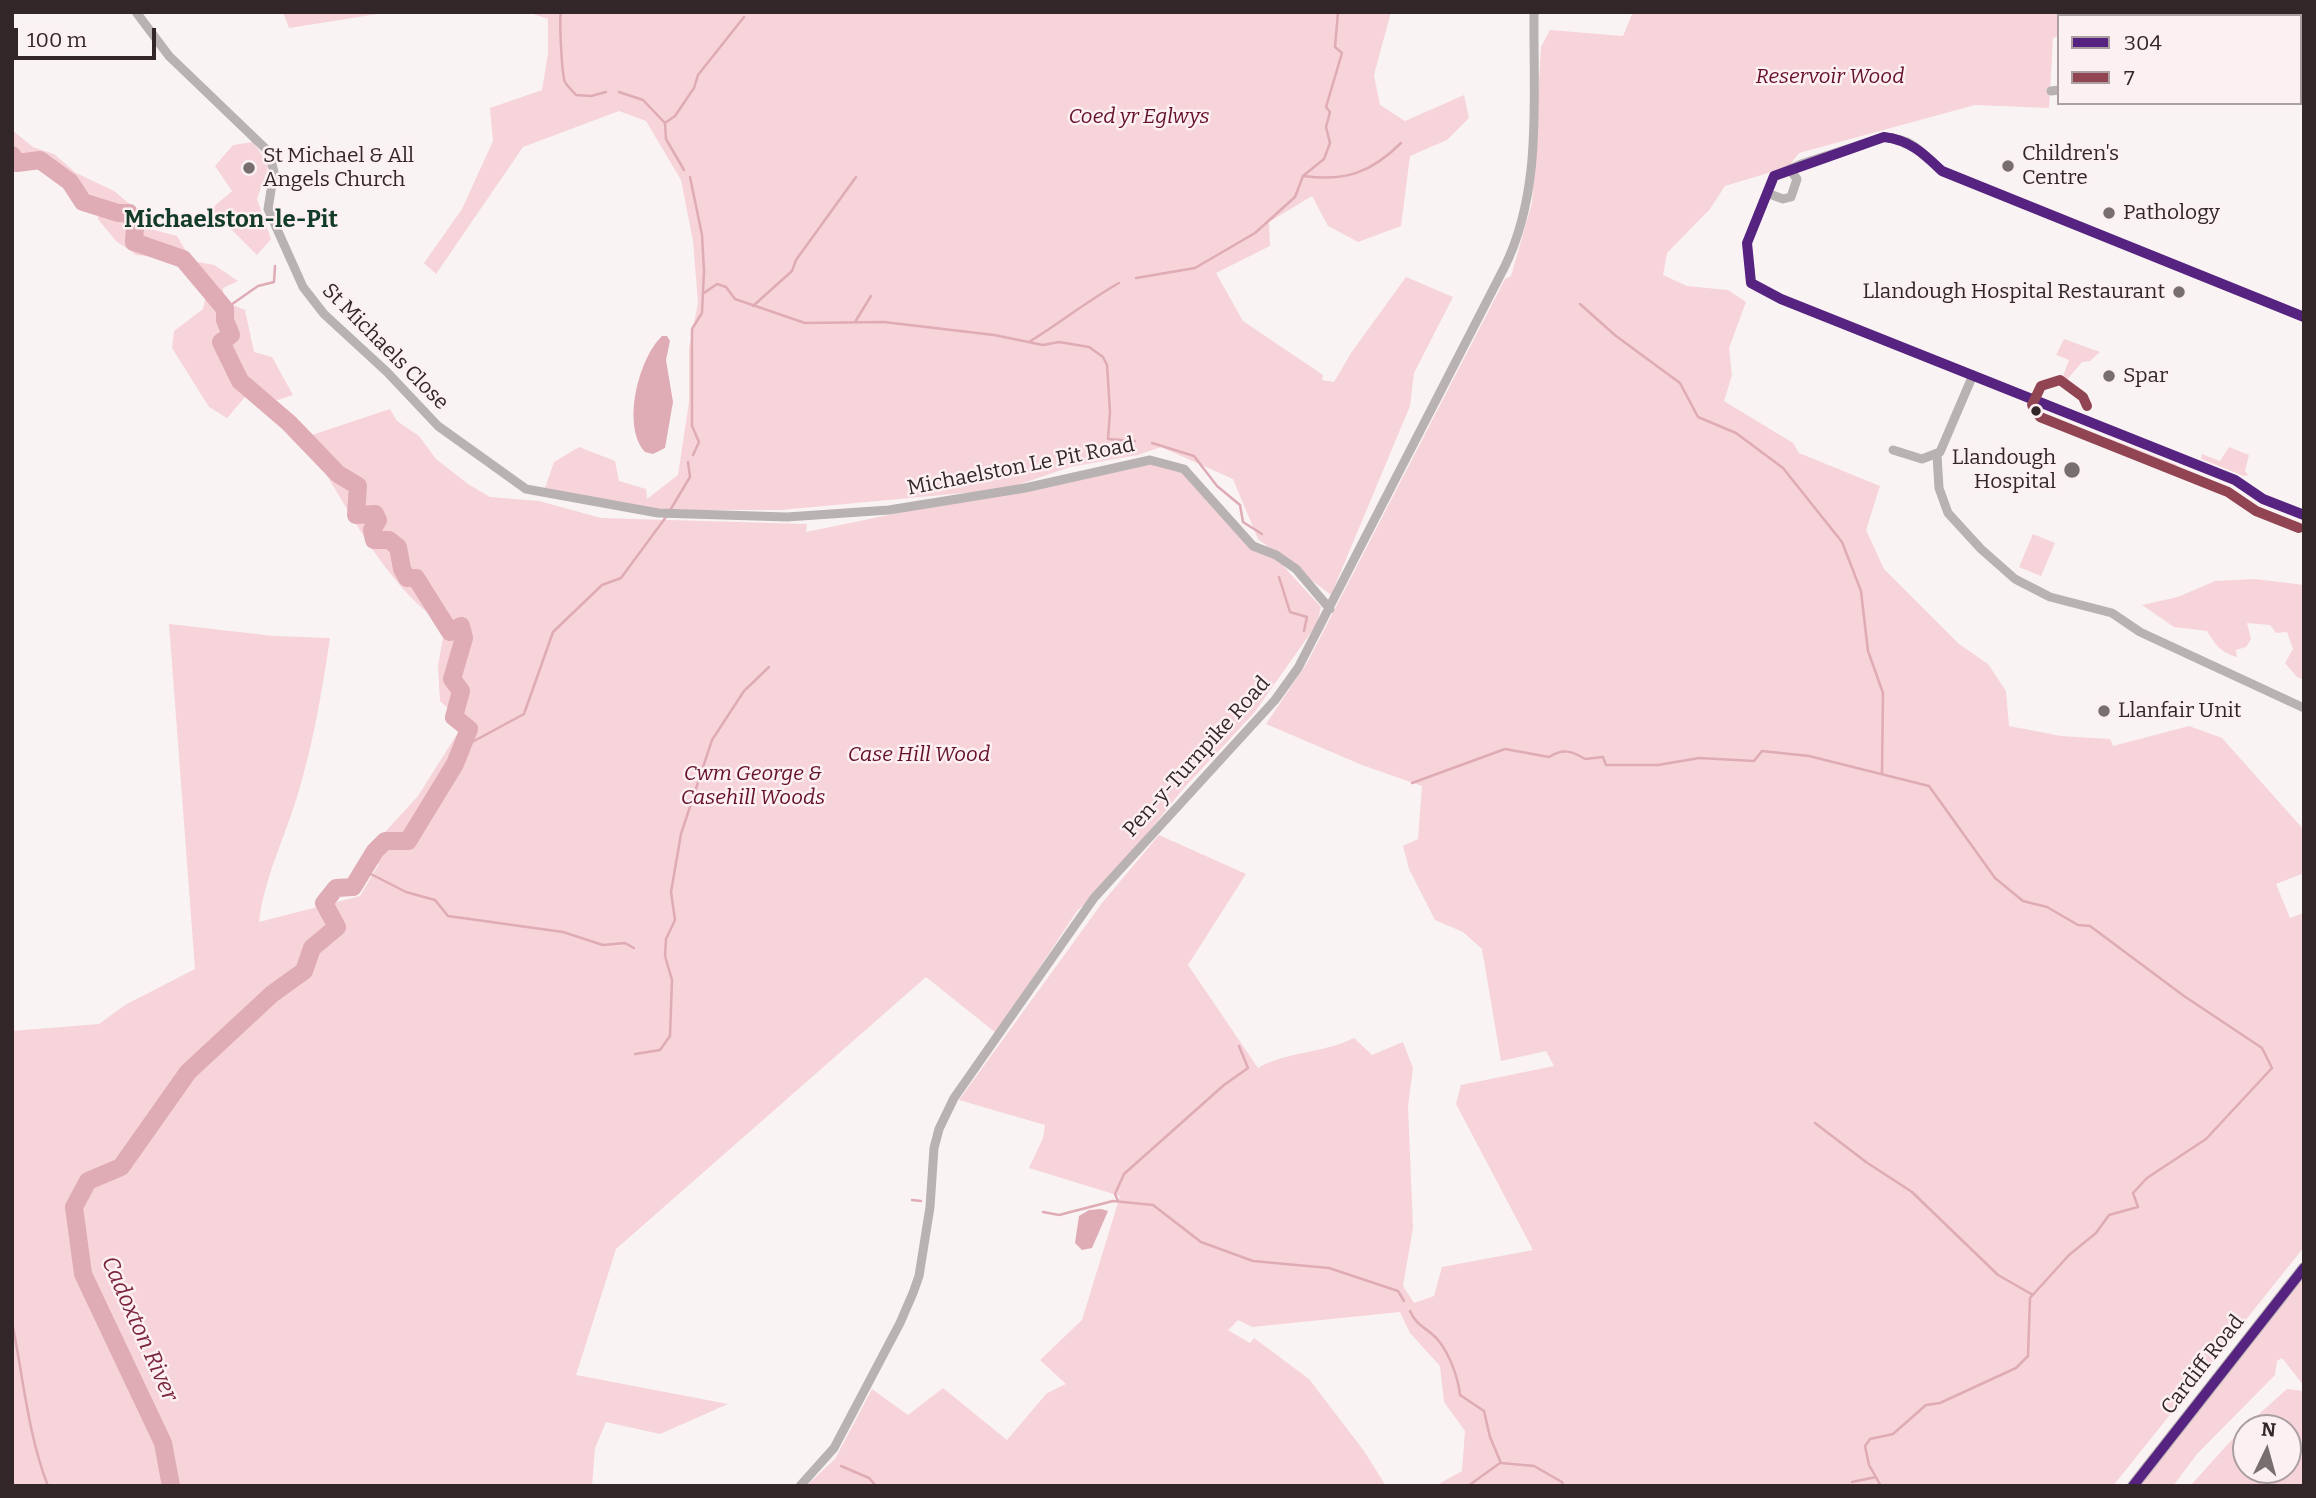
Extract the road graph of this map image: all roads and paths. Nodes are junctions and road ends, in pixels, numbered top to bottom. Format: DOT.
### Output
graph roads {
  1 [pos="136,12"];
  2 [pos="1534,12"];
  3 [pos="1790,170"];
  4 [pos="1767,193"];
  5 [pos="2304,317"];
  6 [pos="1973,376"];
  7 [pos="1893,450"];
  8 [pos="1937,455"];
  9 [pos="658,513"];
  10 [pos="2304,516"];
  11 [pos="1330,609"];
  12 [pos="2304,708"];
  13 [pos="2304,1268"];
  14 [pos="800,1486"];
  15 [pos="2133,1486"];
  1 -- 9 [label="street, St Michaels Close"];
  2 -- 11 [label="street, Pen-y-Turnpike Road"];
  3 -- 4 [label="street"];
  3 -- 4 [label="street"];
  3 -- 5 [label="street"];
  4 -- 6 [label="street"];
  6 -- 8 [label="street"];
  6 -- 10 [label="street"];
  7 -- 8 [label="street"];
  8 -- 12 [label="street"];
  9 -- 11 [label="street, Michaelston Le Pit Road"];
  11 -- 14 [label="street, Pen-y-Turnpike Road"];
  13 -- 15 [label="main road, Cardiff Road"];
}
